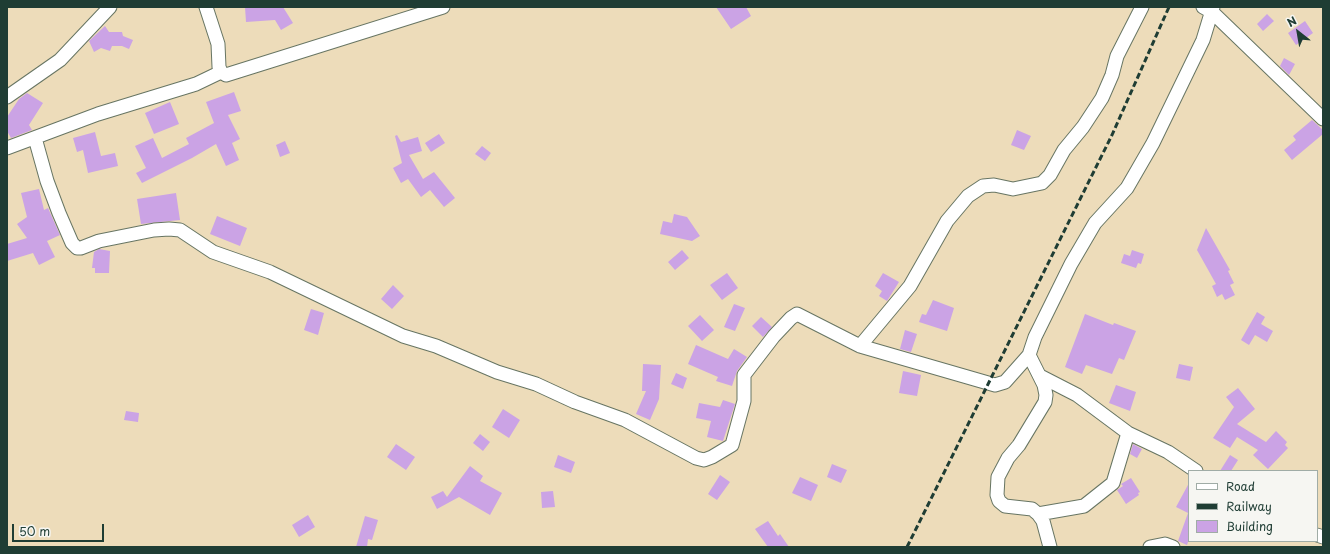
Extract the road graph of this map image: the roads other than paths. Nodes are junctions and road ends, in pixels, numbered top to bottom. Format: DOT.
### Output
graph roads {
  1 [pos="110,7"];
  2 [pos="206,7"];
  3 [pos="443,7"];
  4 [pos="1142,7"];
  5 [pos="1210,9"];
  6 [pos="221,72"];
  7 [pos="7,97"];
  8 [pos="1323,119"];
  9 [pos="35,138"];
  10 [pos="7,147"];
  11 [pos="860,346"];
  12 [pos="1030,355"];
  13 [pos="1040,376"];
  14 [pos="1128,432"];
  15 [pos="1195,470"];
  16 [pos="1038,514"];
  17 [pos="1050,547"];
  18 [pos="1150,547"];
  19 [pos="1173,547"];
  1 -- 7 [label="street"];
  2 -- 6 [label="street"];
  3 -- 6 [label="street"];
  4 -- 11 [label="street"];
  5 -- 8 [label="street"];
  5 -- 12 [label="street"];
  6 -- 9 [label="street"];
  9 -- 10 [label="street"];
  9 -- 11 [label="street"];
  11 -- 12 [label="street"];
  12 -- 13 [label="street"];
  13 -- 14 [label="street"];
  13 -- 16 [label="street"];
  14 -- 15 [label="street"];
  14 -- 16 [label="street"];
  16 -- 17 [label="street"];
  18 -- 19 [label="street"];
}
